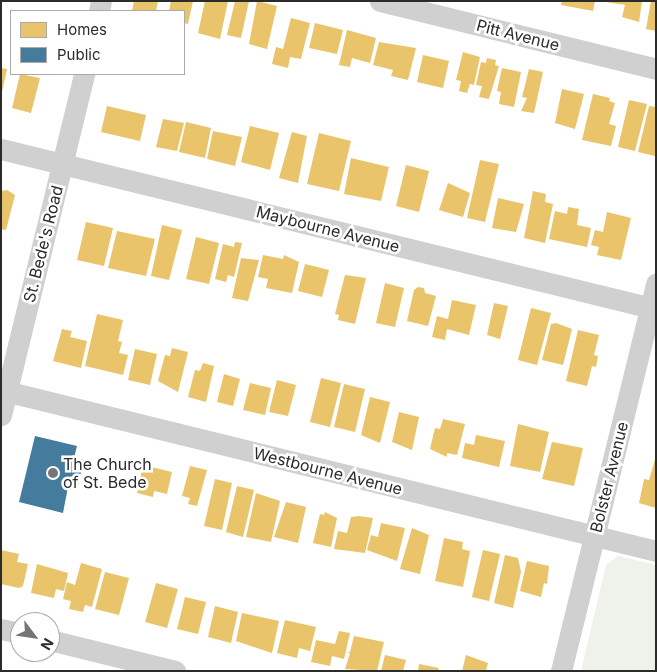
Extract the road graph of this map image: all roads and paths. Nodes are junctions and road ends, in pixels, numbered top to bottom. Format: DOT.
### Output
graph roads {
  1 [pos="380,1"];
  2 [pos="656,69"];
  3 [pos="84,75"];
  4 [pos="1,149"];
  5 [pos="63,164"];
  6 [pos="656,283"];
  7 [pos="653,309"];
  8 [pos="4,391"];
  9 [pos="1,414"];
  10 [pos="595,537"];
  11 [pos="656,551"];
  12 [pos="60,642"];
  13 [pos="175,671"];
  14 [pos="561,671"];
  1 -- 2 [label="street, Pitt Avenue"];
  3 -- 5 [label="street, St. Bede's Road"];
  4 -- 5 [label="street, Maybourne Avenue"];
  5 -- 7 [label="street, Maybourne Avenue"];
  5 -- 8 [label="street, St. Bede's Road"];
  6 -- 7 [label="street, Bolster Avenue"];
  7 -- 10 [label="street, Bolster Avenue"];
  8 -- 9 [label="street, St. Bede's Road"];
  8 -- 10 [label="street, Westbourne Avenue"];
  10 -- 11 [label="street, Westbourne Avenue"];
  10 -- 14 [label="street, Bolster Avenue"];
  12 -- 13 [label="street"];
}
